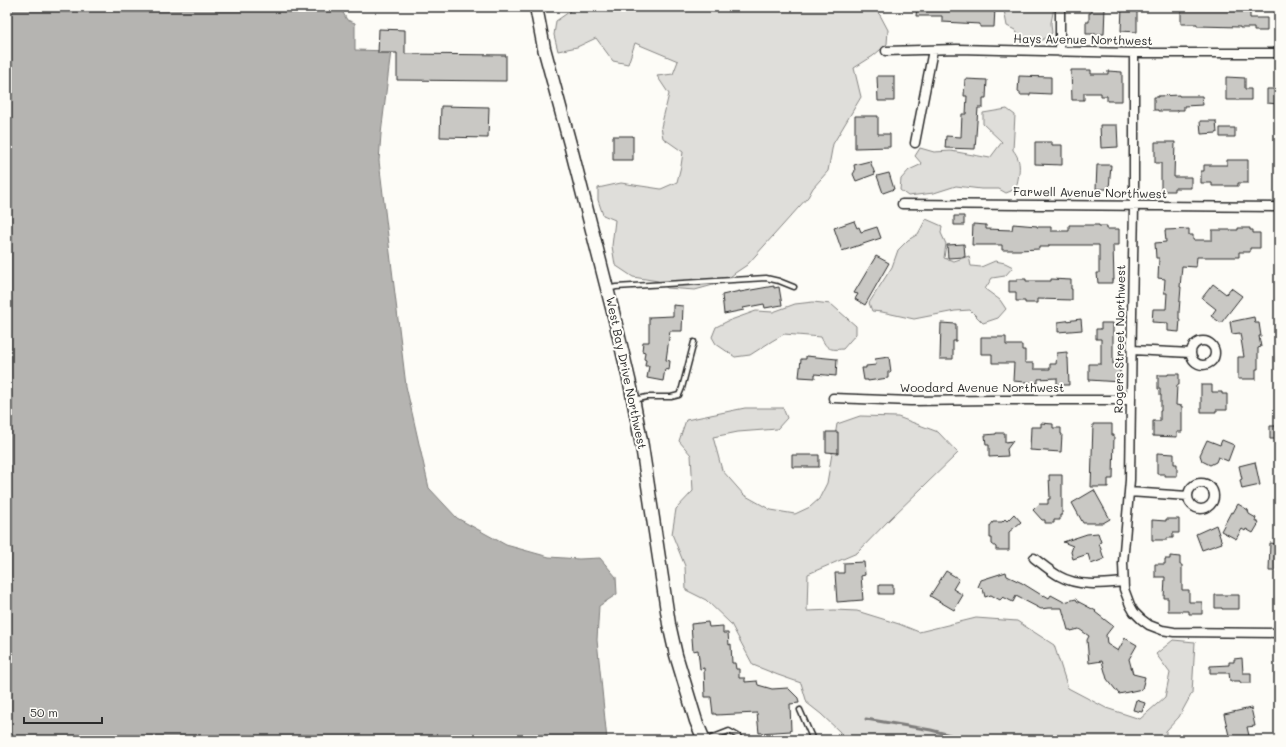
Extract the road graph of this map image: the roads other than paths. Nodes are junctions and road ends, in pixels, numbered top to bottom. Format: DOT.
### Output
graph roads {
  1 [pos="536,7"];
  2 [pos="1060,7"];
  3 [pos="933,50"];
  4 [pos="886,51"];
  5 [pos="1060,52"];
  6 [pos="1134,53"];
  7 [pos="1279,53"];
  8 [pos="914,142"];
  9 [pos="902,204"];
  10 [pos="1134,206"];
  11 [pos="1279,207"];
  12 [pos="794,287"];
  13 [pos="607,289"];
  14 [pos="694,342"];
  15 [pos="1132,350"];
  16 [pos="1191,353"];
  17 [pos="833,398"];
  18 [pos="634,400"];
  19 [pos="1131,400"];
  20 [pos="1129,492"];
  21 [pos="1188,496"];
  22 [pos="1034,558"];
  23 [pos="1124,582"];
  24 [pos="1279,633"];
  25 [pos="800,710"];
  26 [pos="705,740"];
  27 [pos="741,740"];
  28 [pos="813,740"];
  1 -- 13 [label="street, West Bay Drive Northwest"];
  2 -- 5 [label="street"];
  3 -- 4 [label="street, Hays Avenue Northwest"];
  3 -- 5 [label="street, Hays Avenue Northwest"];
  3 -- 8 [label="street"];
  5 -- 6 [label="street, Hays Avenue Northwest"];
  6 -- 7 [label="street, Hays Avenue Northwest"];
  6 -- 10 [label="street, Rogers Street Northwest"];
  9 -- 10 [label="street, Farwell Avenue Northwest"];
  10 -- 11 [label="street, Farwell Avenue Northwest"];
  10 -- 15 [label="street, Rogers Street Northwest"];
  12 -- 13 [label="lane"];
  13 -- 18 [label="street, West Bay Drive Northwest"];
  14 -- 18 [label="lane"];
  15 -- 16 [label="street"];
  15 -- 19 [label="street, Rogers Street Northwest"];
  17 -- 19 [label="street, Woodard Avenue Northwest"];
  18 -- 26 [label="street, West Bay Drive Northwest"];
  19 -- 20 [label="street, Rogers Street Northwest"];
  20 -- 21 [label="street"];
  20 -- 23 [label="street, Rogers Street Northwest"];
  22 -- 23 [label="street"];
  23 -- 24 [label="street, Rogers Street Northwest"];
  25 -- 28 [label="lane"];
  26 -- 27 [label="lane"];
}
